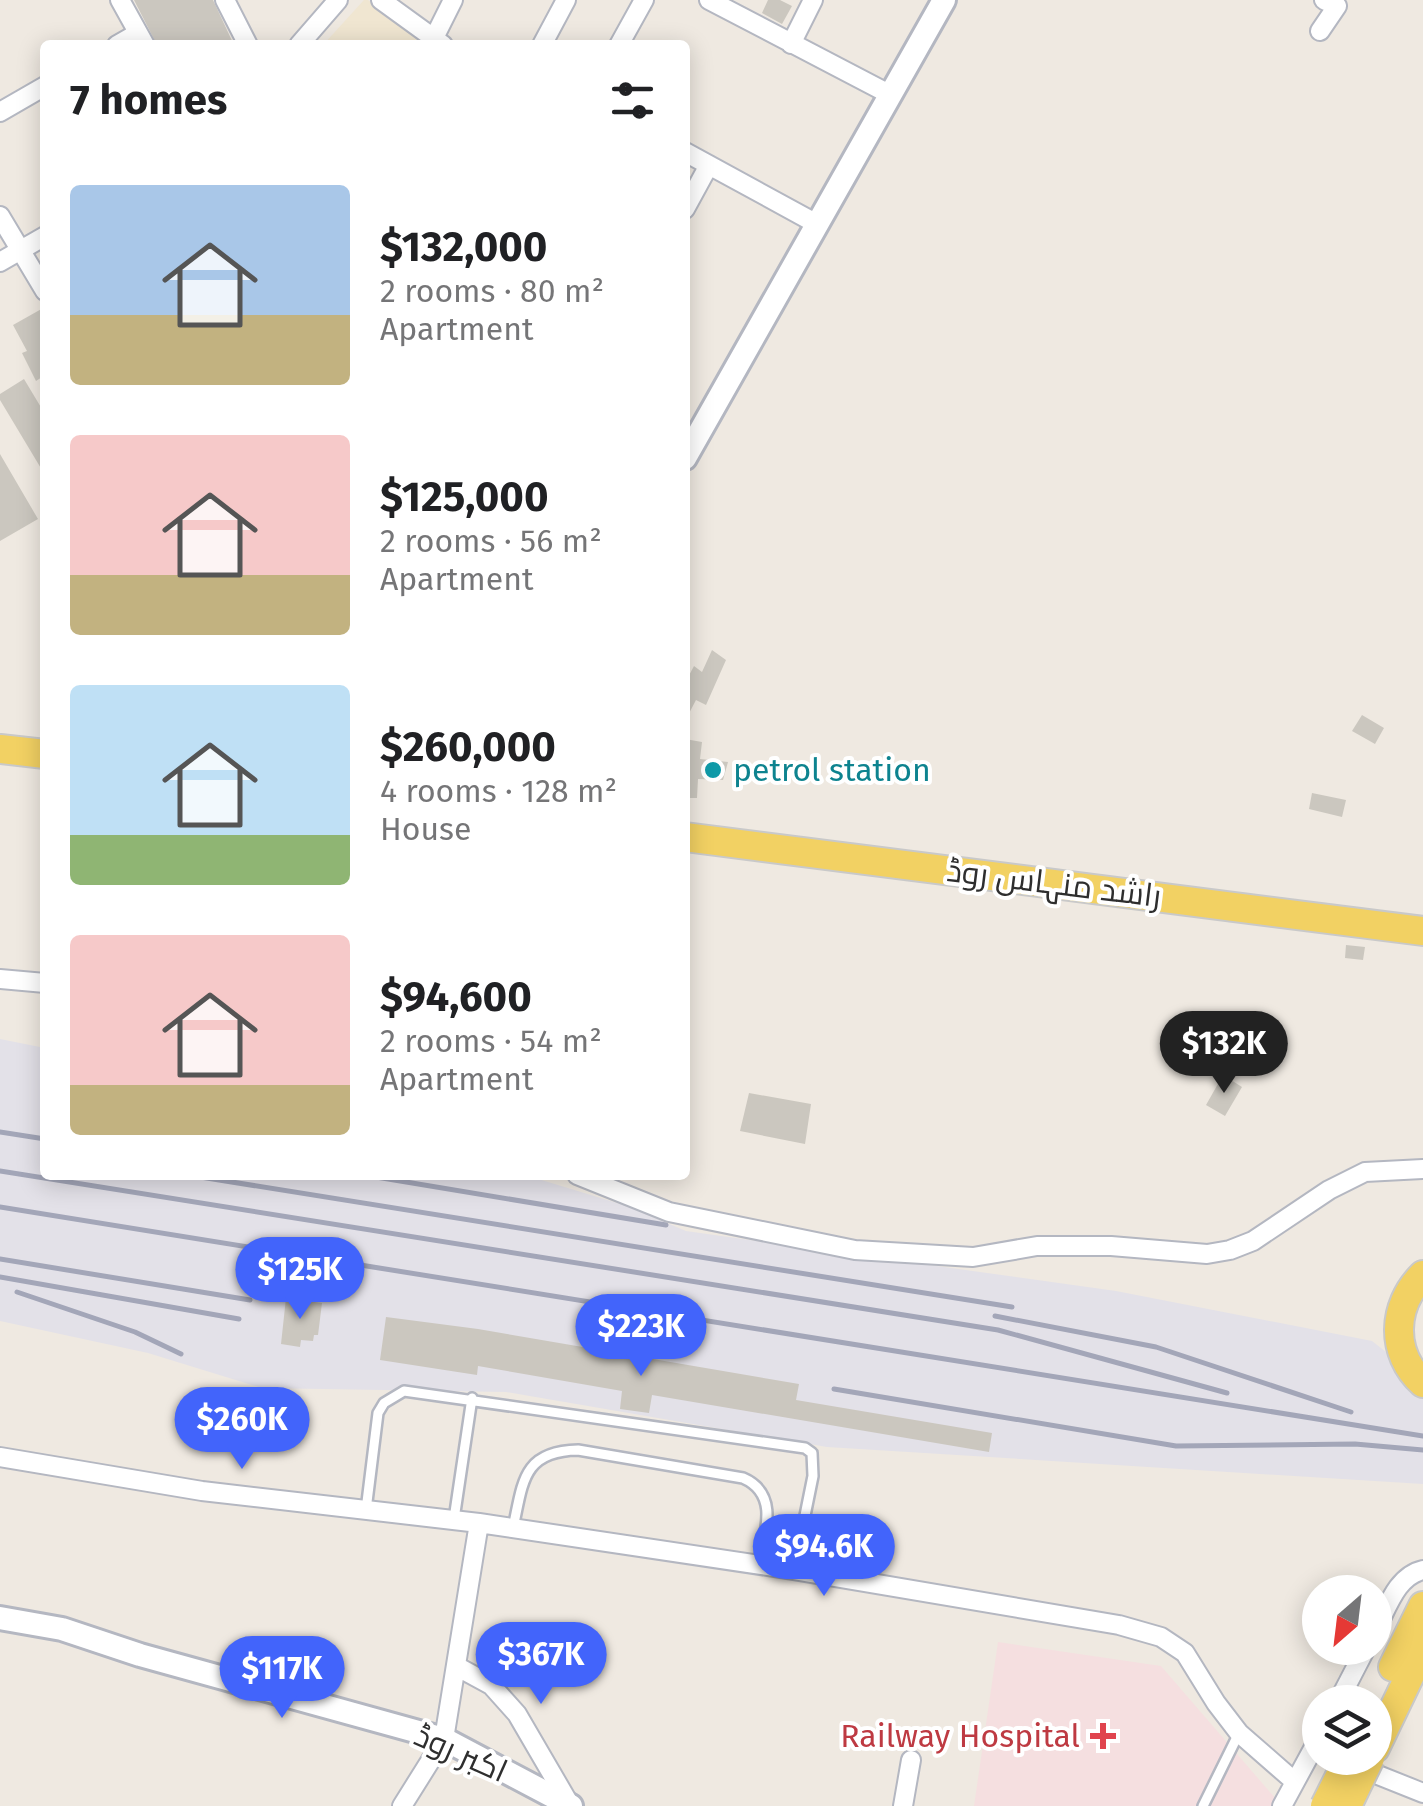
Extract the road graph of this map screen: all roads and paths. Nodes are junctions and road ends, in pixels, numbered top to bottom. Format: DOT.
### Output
graph roads {
  1 [pos="120,0"];
  2 [pos="225,0"];
  3 [pos="338,0"];
  4 [pos="381,0"];
  5 [pos="453,0"];
  6 [pos="566,0"];
  7 [pos="644,0"];
  8 [pos="709,0"];
  9 [pos="813,0"];
  10 [pos="944,0"];
  11 [pos="1324,0"];
  12 [pos="1320,32"];
  13 [pos="141,39"];
  14 [pos="245,40"];
  15 [pos="303,40"];
  16 [pos="436,40"];
  17 [pos="440,40"];
  18 [pos="545,40"];
  19 [pos="622,40"];
  20 [pos="791,44"];
  21 [pos="40,89"];
  22 [pos="891,95"];
  23 [pos="0,112"];
  24 [pos="690,155"];
  25 [pos="709,166"];
  26 [pos="690,200"];
  27 [pos="0,216"];
  28 [pos="817,224"];
  29 [pos="40,239"];
  30 [pos="21,251"];
  31 [pos="0,262"];
  32 [pos="40,283"];
  33 [pos="690,449"];
  34 [pos="0,749"];
  35 [pos="40,753"];
  36 [pos="690,839"];
  37 [pos="1423,931"];
  38 [pos="0,979"];
  39 [pos="40,983"];
  40 [pos="1423,1169"];
  41 [pos="589,1180"];
  42 [pos="1423,1275"];
  43 [pos="1423,1383"];
  44 [pos="472,1398"];
  45 [pos="0,1457"];
  46 [pos="366,1510"];
  47 [pos="454,1520"];
  48 [pos="479,1524"];
  49 [pos="513,1528"];
  50 [pos="758,1564"];
  51 [pos="794,1570"];
  52 [pos="1423,1570"];
  53 [pos="1392,1599"];
  54 [pos="1423,1606"];
  55 [pos="0,1618"];
  56 [pos="1423,1648"];
  57 [pos="456,1666"];
  58 [pos="1384,1685"];
  59 [pos="1392,1713"];
  60 [pos="1239,1733"];
  61 [pos="444,1739"];
  62 [pos="910,1760"];
  63 [pos="1302,1769"];
  64 [pos="1294,1782"];
  65 [pos="1423,1793"];
  66 [pos="1341,1794"];
  67 [pos="402,1806"];
  68 [pos="571,1806"];
  69 [pos="903,1806"];
  70 [pos="1203,1806"];
  71 [pos="1282,1806"];
  72 [pos="1314,1806"];
  1 -- 13 [label="street"];
  2 -- 14 [label="street"];
  3 -- 15 [label="street"];
  4 -- 16 [label="street"];
  5 -- 17 [label="street"];
  6 -- 18 [label="street"];
  7 -- 19 [label="street"];
  8 -- 20 [label="street"];
  9 -- 20 [label="street"];
  10 -- 22 [label="main road"];
  11 -- 12 [label="street"];
  20 -- 22 [label="street"];
  21 -- 23 [label="street"];
  22 -- 28 [label="main road"];
  24 -- 25 [label="street"];
  25 -- 26 [label="street"];
  25 -- 28 [label="street"];
  27 -- 30 [label="street"];
  28 -- 33 [label="main road"];
  29 -- 30 [label="street"];
  30 -- 31 [label="street"];
  30 -- 32 [label="street"];
  34 -- 35 [label="main road"];
  36 -- 37 [label="main road, راشد منہاس روڈ"];
  38 -- 39 [label="street"];
  40 -- 41 [label="street"];
  42 -- 43 [label="main road"];
  44 -- 46 [label="lane"];
  44 -- 47 [label="lane"];
  44 -- 51 [label="lane"];
  45 -- 46 [label="street"];
  46 -- 47 [label="street"];
  47 -- 48 [label="street"];
  48 -- 49 [label="street"];
  48 -- 57 [label="street"];
  49 -- 50 [label="street"];
  49 -- 50 [label="lane"];
  50 -- 51 [label="street"];
  51 -- 60 [label="street"];
  52 -- 53 [label="street"];
  54 -- 58 [label="main road"];
  55 -- 61 [label="main road, اکبر روڈ"];
  56 -- 59 [label="main road"];
  57 -- 61 [label="street"];
  57 -- 68 [label="street"];
  60 -- 64 [label="street"];
  60 -- 70 [label="lane"];
  61 -- 67 [label="street"];
  61 -- 68 [label="main road, اکبر روڈ"];
  62 -- 69 [label="street"];
  63 -- 64 [label="street"];
  64 -- 71 [label="street"];
  65 -- 66 [label="street"];
  66 -- 72 [label="main road"];
}
